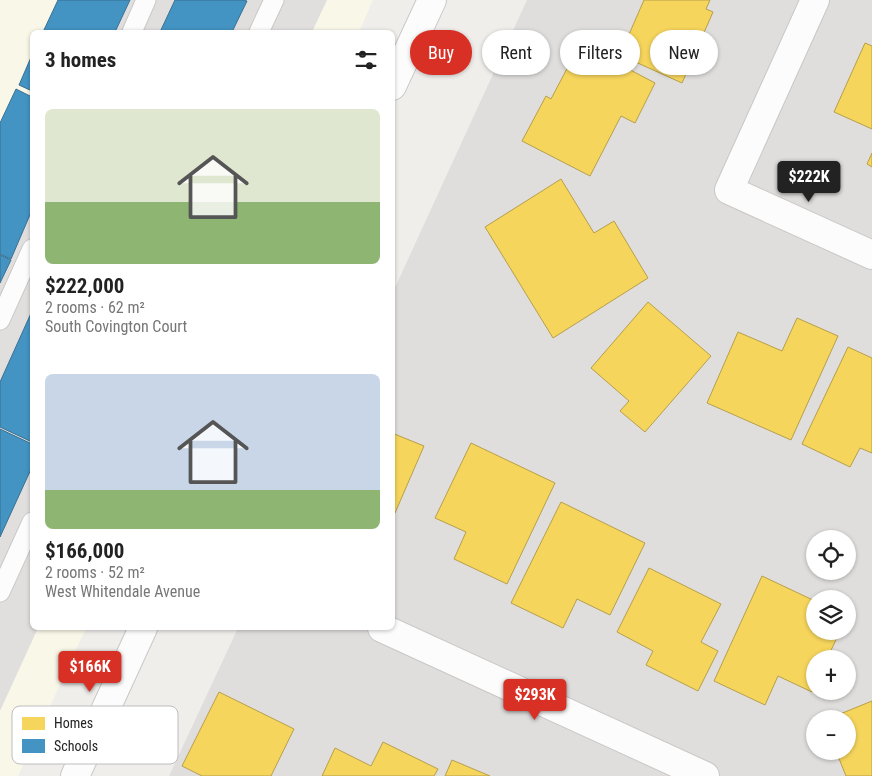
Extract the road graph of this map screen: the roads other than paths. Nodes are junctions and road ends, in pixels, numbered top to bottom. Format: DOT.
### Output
graph roads {
  1 [pos="146,0"];
  2 [pos="274,0"];
  3 [pos="432,0"];
  4 [pos="815,0"];
  5 [pos="133,30"];
  6 [pos="260,30"];
  7 [pos="395,80"];
  8 [pos="30,253"];
  9 [pos="872,255"];
  10 [pos="0,320"];
  11 [pos="30,526"];
  12 [pos="0,592"];
  13 [pos="142,630"];
  14 [pos="386,630"];
  15 [pos="107,706"];
  16 [pos="81,764"];
  17 [pos="75,776"];
  18 [pos="705,776"];
  1 -- 5 [label="lane"];
  2 -- 6 [label="lane"];
  3 -- 7 [label="street"];
  4 -- 9 [label="street"];
  8 -- 10 [label="lane"];
  11 -- 12 [label="lane"];
  13 -- 15 [label="street"];
  14 -- 18 [label="street"];
  16 -- 17 [label="street"];
}
